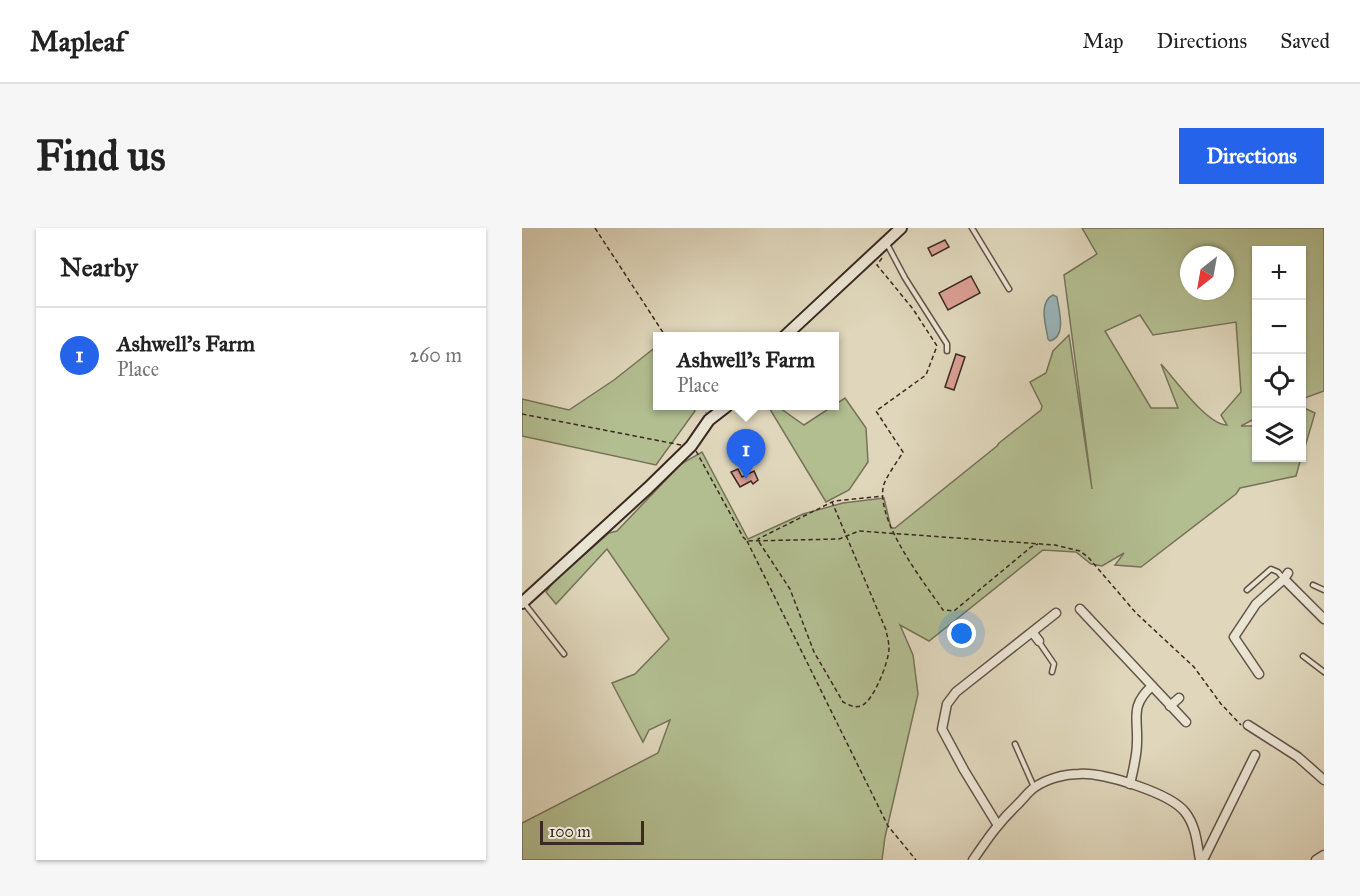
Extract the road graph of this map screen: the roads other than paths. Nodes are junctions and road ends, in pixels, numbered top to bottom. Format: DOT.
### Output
graph roads {
  1 [pos="901,228"];
  2 [pos="972,228"];
  3 [pos="888,245"];
  4 [pos="1010,289"];
  5 [pos="789,332"];
  6 [pos="947,351"];
  7 [pos="721,410"];
  8 [pos="1286,576"];
  9 [pos="1313,585"];
  10 [pos="1247,590"];
  11 [pos="1324,590"];
  12 [pos="523,603"];
  13 [pos="1056,614"];
  14 [pos="1080,614"];
  15 [pos="1324,619"];
  16 [pos="1033,633"];
  17 [pos="1039,641"];
  18 [pos="564,654"];
  19 [pos="1303,656"];
  20 [pos="1052,672"];
  21 [pos="1324,672"];
  22 [pos="1259,674"];
  23 [pos="1152,686"];
  24 [pos="1179,698"];
  25 [pos="1170,706"];
  26 [pos="1186,722"];
  27 [pos="1246,726"];
  28 [pos="1015,744"];
  29 [pos="1255,755"];
  30 [pos="1324,780"];
  31 [pos="1131,784"];
  32 [pos="1034,788"];
  33 [pos="997,824"];
  34 [pos="1324,855"];
  35 [pos="973,860"];
  36 [pos="1201,860"];
  37 [pos="1316,860"];
  1 -- 3 [label="street"];
  2 -- 4 [label="lane"];
  3 -- 5 [label="street"];
  3 -- 6 [label="lane"];
  7 -- 12 [label="street"];
  8 -- 10 [label="lane"];
  8 -- 15 [label="street"];
  8 -- 22 [label="street"];
  9 -- 11 [label="lane"];
  12 -- 18 [label="lane"];
  13 -- 16 [label="street"];
  14 -- 23 [label="street"];
  16 -- 17 [label="street"];
  16 -- 33 [label="street"];
  17 -- 20 [label="lane"];
  19 -- 21 [label="lane"];
  23 -- 25 [label="street"];
  23 -- 31 [label="street"];
  24 -- 25 [label="street"];
  25 -- 26 [label="street"];
  27 -- 30 [label="street"];
  28 -- 32 [label="lane"];
  29 -- 36 [label="street"];
  31 -- 32 [label="street"];
  31 -- 36 [label="street"];
  32 -- 33 [label="street"];
  33 -- 35 [label="street"];
  34 -- 37 [label="street"];
}
